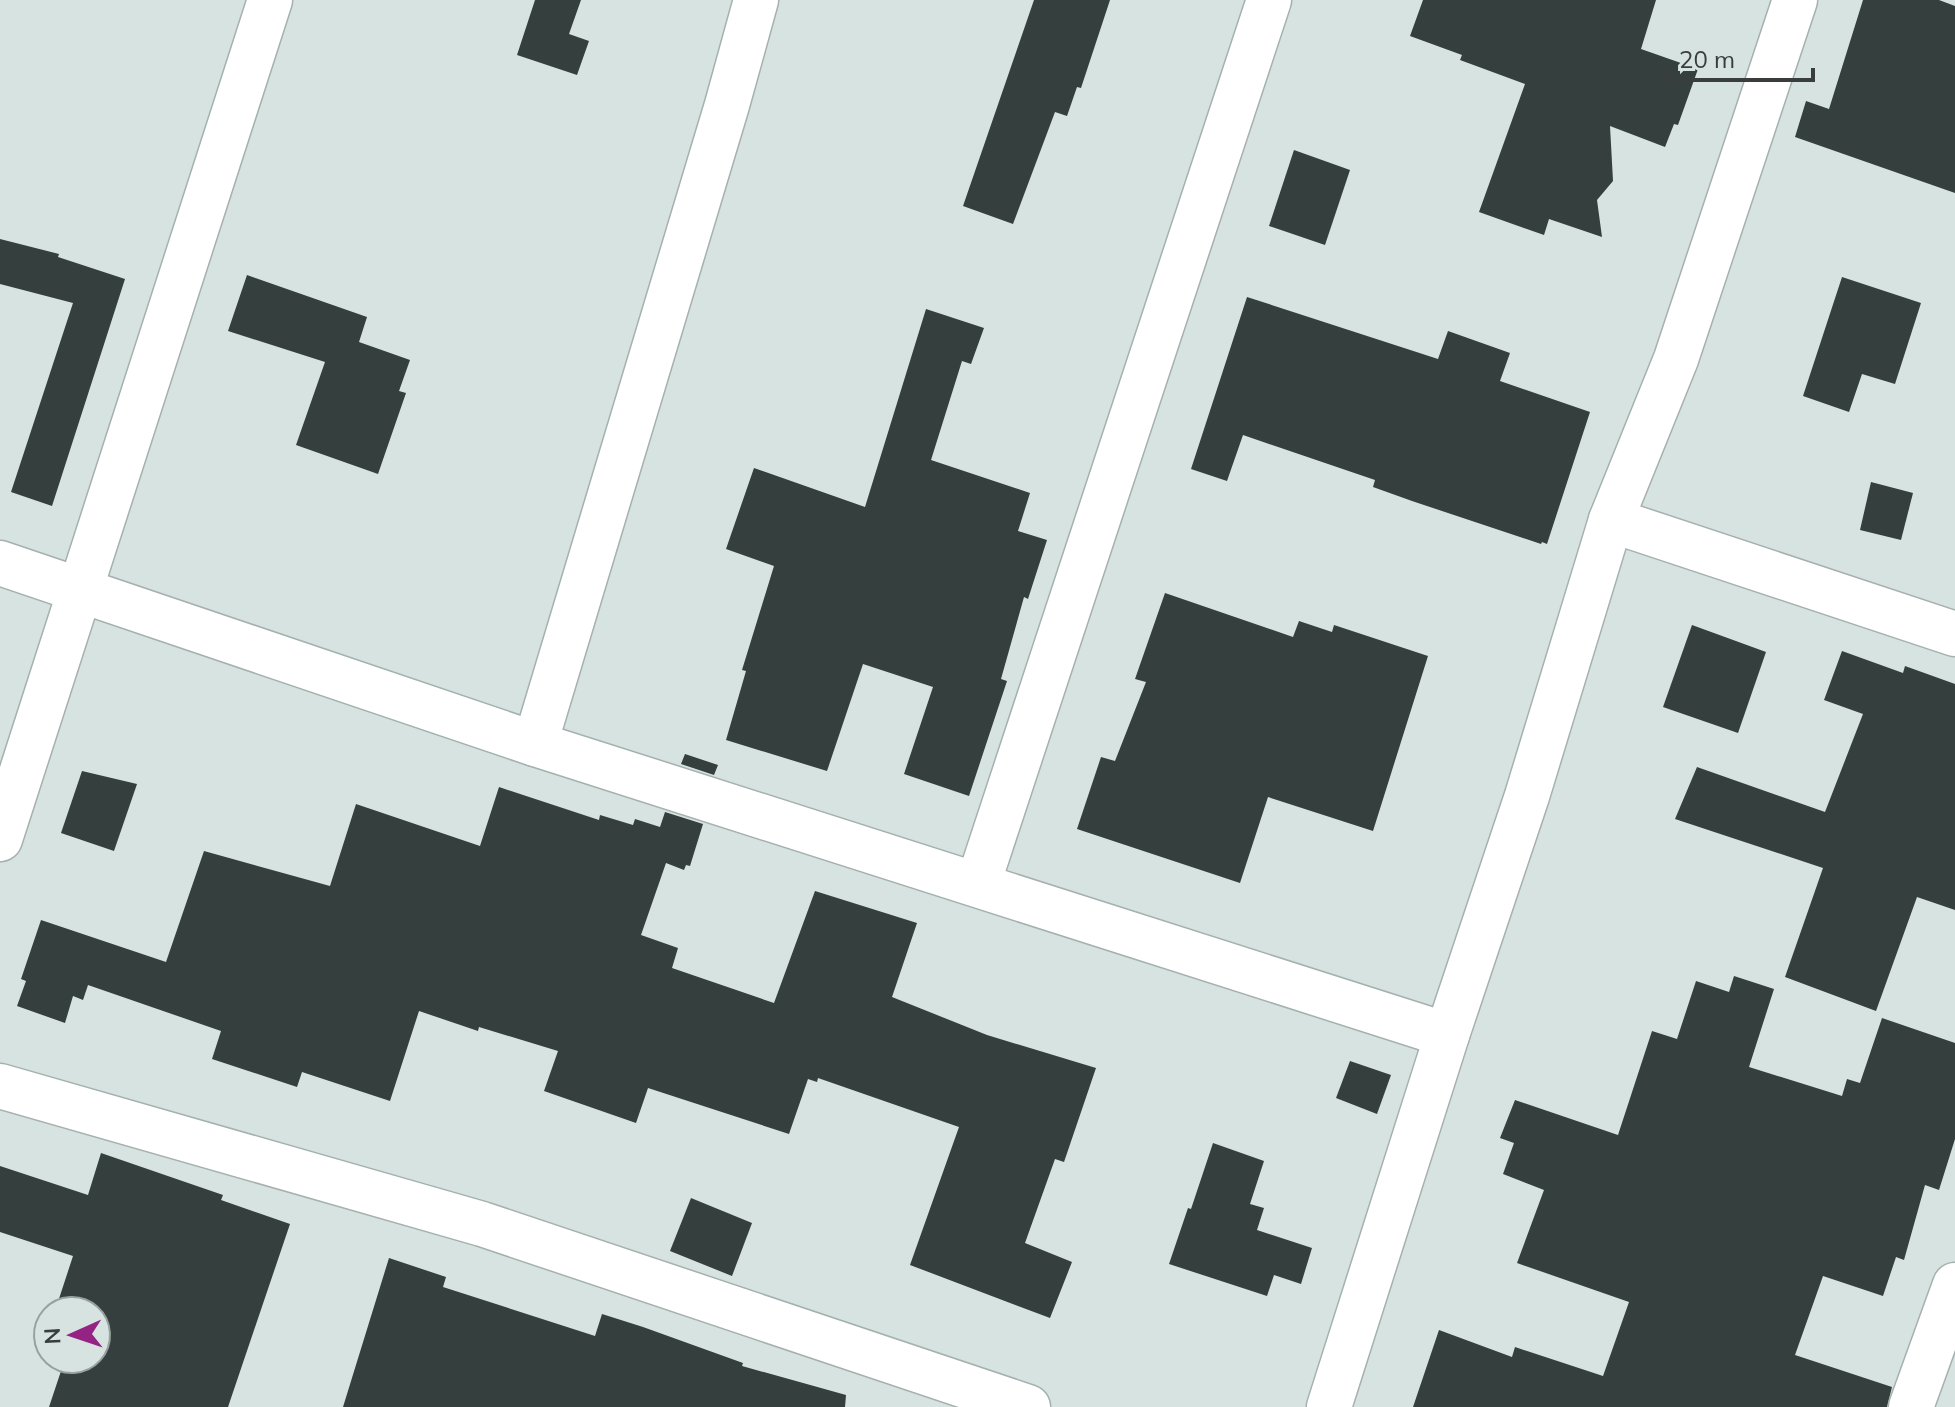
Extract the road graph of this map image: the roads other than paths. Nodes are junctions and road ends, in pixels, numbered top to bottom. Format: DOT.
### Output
graph roads {
  1 [pos="270,0"];
  2 [pos="756,0"];
  3 [pos="1269,0"];
  4 [pos="1795,0"];
  5 [pos="1611,520"];
  6 [pos="0,563"];
  7 [pos="81,589"];
  8 [pos="1955,634"];
  9 [pos="535,744"];
  10 [pos="0,839"];
  11 [pos="978,884"];
  12 [pos="1447,1035"];
  13 [pos="0,1086"];
  14 [pos="1955,1285"];
  15 [pos="1028,1407"];
  16 [pos="1329,1407"];
  17 [pos="1911,1407"];
  1 -- 7 [label="street"];
  2 -- 9 [label="street"];
  3 -- 11 [label="street"];
  4 -- 5 [label="street"];
  5 -- 8 [label="street"];
  5 -- 12 [label="street"];
  6 -- 7 [label="street"];
  7 -- 9 [label="street"];
  7 -- 10 [label="street"];
  9 -- 11 [label="street"];
  11 -- 12 [label="street"];
  12 -- 16 [label="street"];
  13 -- 15 [label="street"];
  14 -- 17 [label="street"];
}
